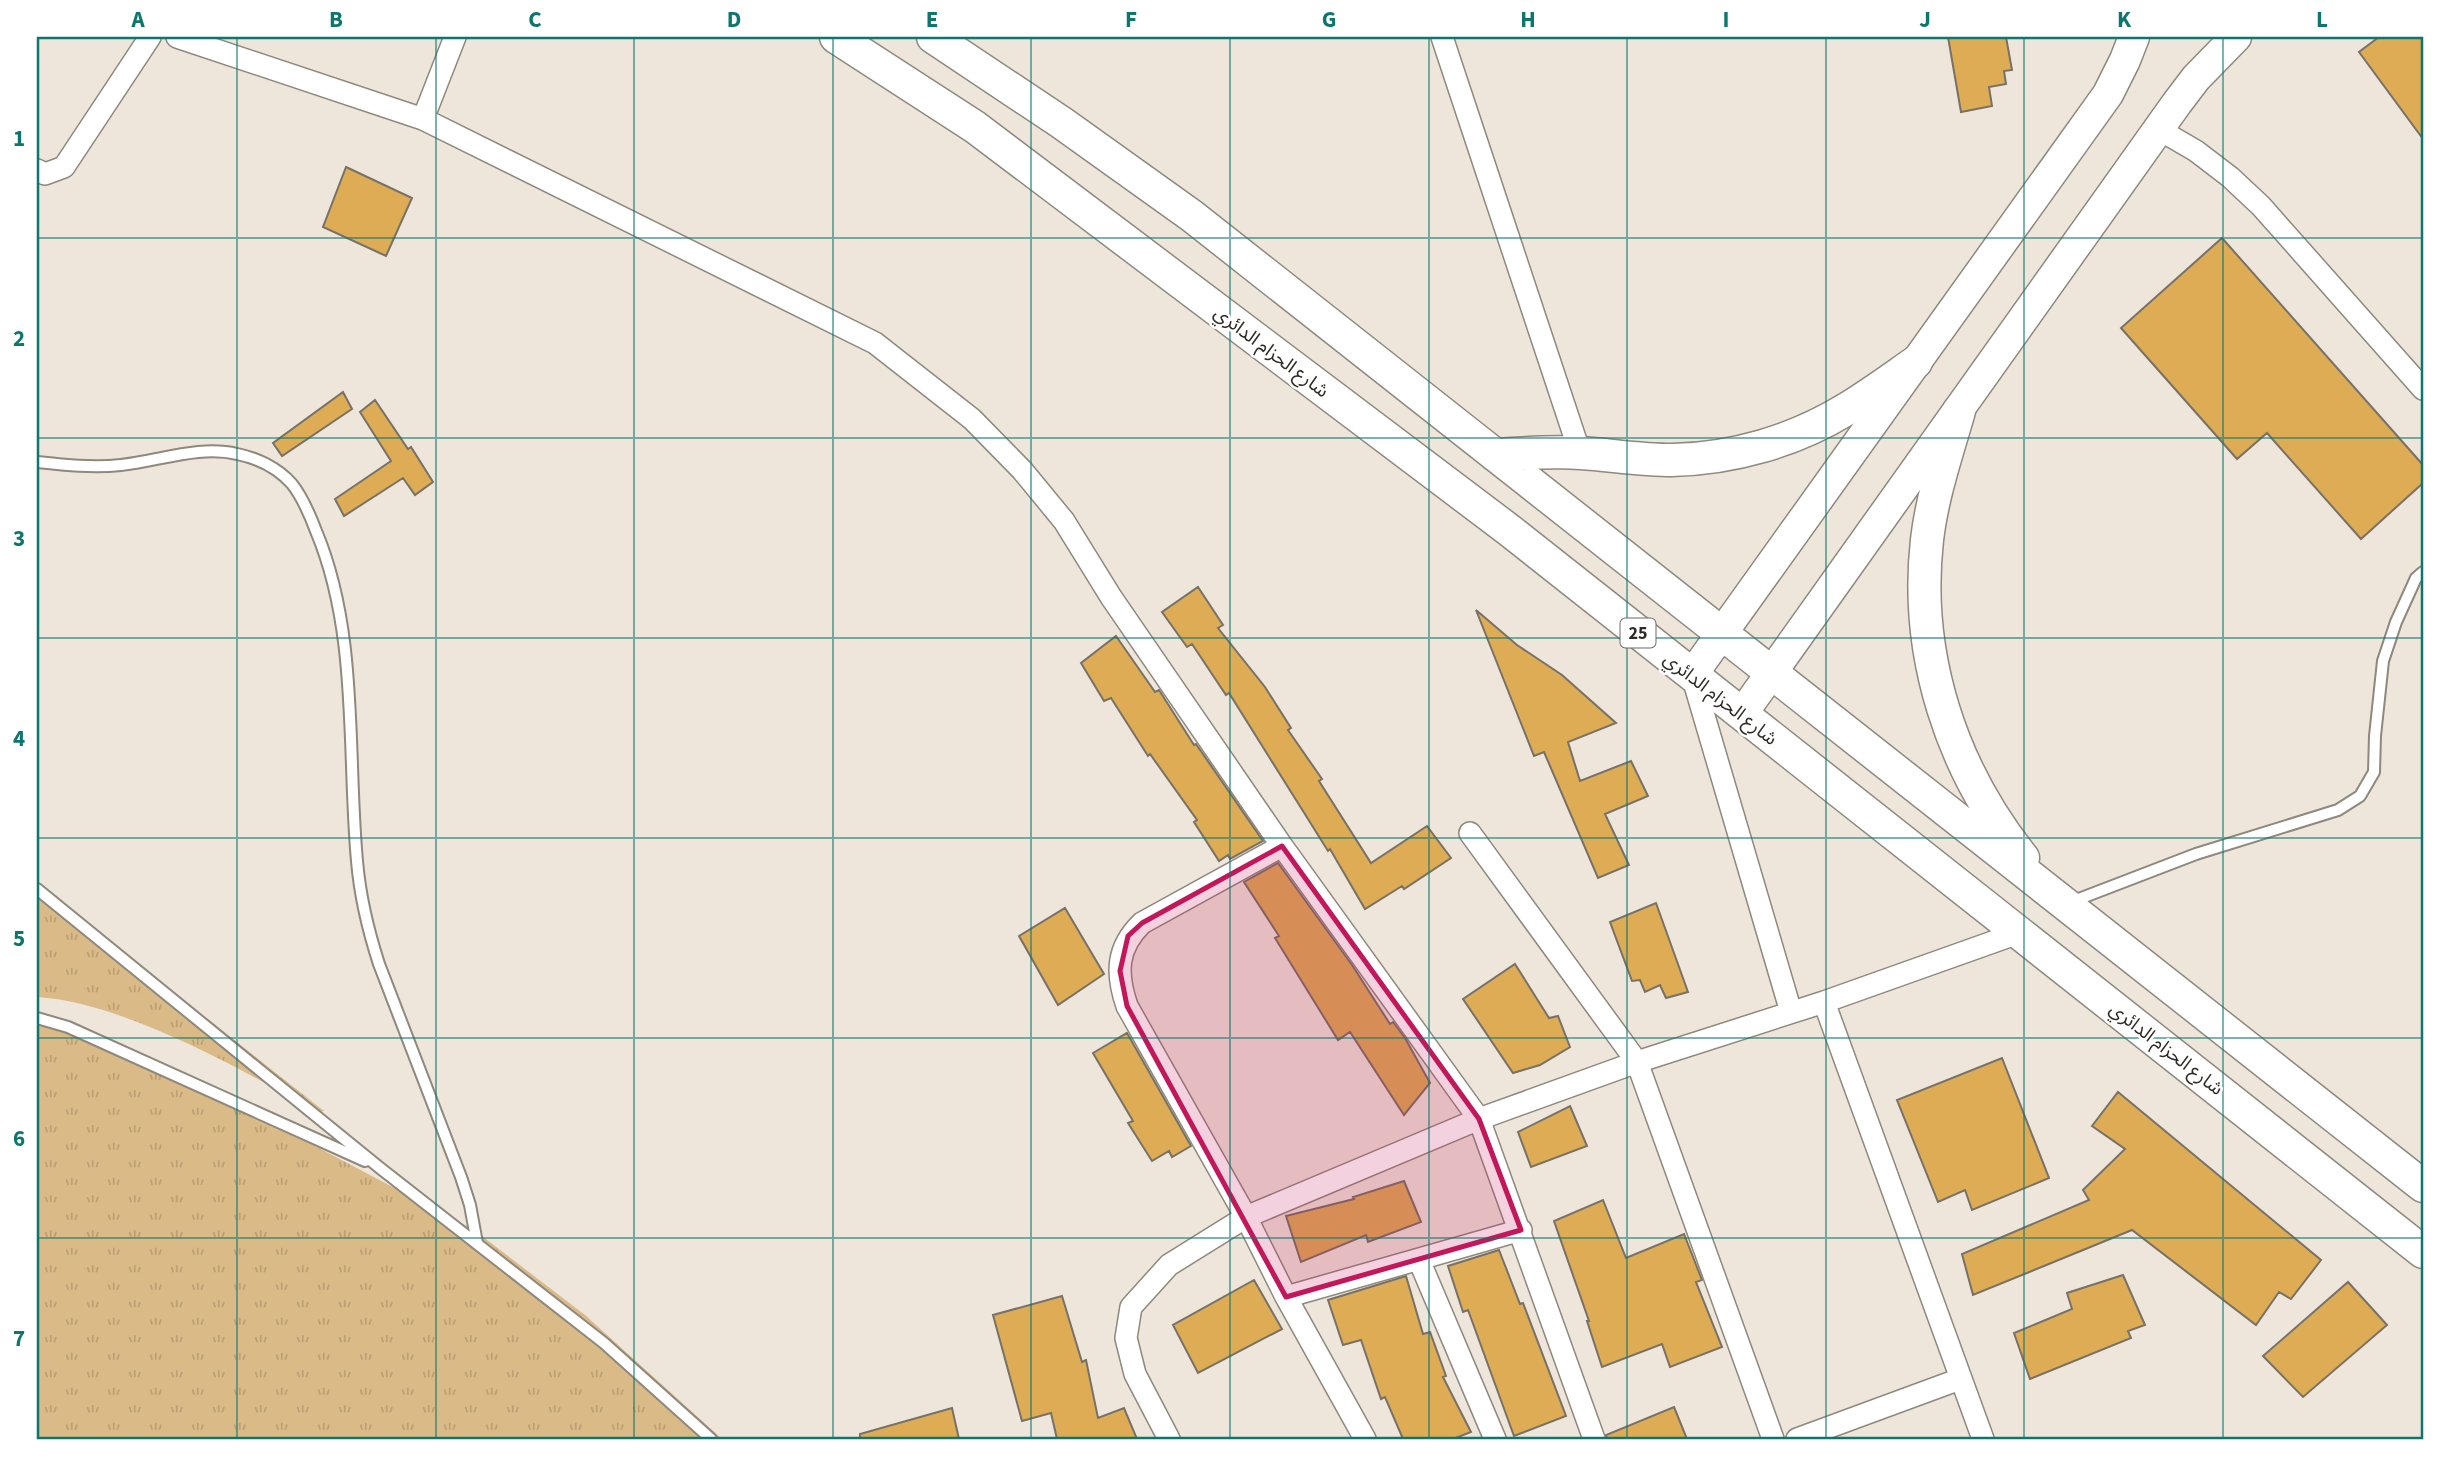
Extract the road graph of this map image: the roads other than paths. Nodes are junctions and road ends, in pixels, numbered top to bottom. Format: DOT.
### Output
graph roads {
  1 [pos="150,37"];
  2 [pos="177,37"];
  3 [pos="455,37"];
  4 [pos="836,37"];
  5 [pos="933,37"];
  6 [pos="1442,37"];
  7 [pos="2134,37"];
  8 [pos="2236,37"];
  9 [pos="423,119"];
  10 [pos="2160,130"];
  11 [pos="37,170"];
  12 [pos="1916,362"];
  13 [pos="2423,389"];
  14 [pos="1959,411"];
  15 [pos="1580,453"];
  16 [pos="1495,455"];
  17 [pos="37,462"];
  18 [pos="2423,572"];
  19 [pos="1722,633"];
  20 [pos="1772,673"];
  21 [pos="1692,676"];
  22 [pos="1742,715"];
  23 [pos="1470,833"];
  24 [pos="1282,846"];
  25 [pos="37,890"];
  26 [pos="2059,900"];
  27 [pos="2021,932"];
  28 [pos="1824,1002"];
  29 [pos="1791,1013"];
  30 [pos="37,1018"];
  31 [pos="1637,1062"];
  32 [pos="1479,1119"];
  33 [pos="380,1168"];
  34 [pos="2423,1186"];
  35 [pos="1246,1217"];
  36 [pos="1521,1230"];
  37 [pos="477,1243"];
  38 [pos="2423,1252"];
  39 [pos="1419,1260"];
  40 [pos="1286,1297"];
  41 [pos="1960,1379"];
  42 [pos="711,1439"];
  43 [pos="1169,1439"];
  44 [pos="1365,1439"];
  45 [pos="1495,1439"];
  46 [pos="1594,1439"];
  47 [pos="1773,1439"];
  48 [pos="1797,1439"];
  49 [pos="1983,1439"];
  1 -- 11 [label="street"];
  2 -- 9 [label="street"];
  3 -- 9 [label="street"];
  4 -- 21 [label="main road, شارع الحزام الدائري / 25"];
  5 -- 16 [label="main road"];
  6 -- 15 [label="street"];
  7 -- 12 [label="street"];
  8 -- 10 [label="street"];
  9 -- 24 [label="street"];
  10 -- 13 [label="street"];
  10 -- 14 [label="street"];
  12 -- 15 [label="main road"];
  12 -- 19 [label="street"];
  14 -- 20 [label="street"];
  14 -- 26 [label="main road"];
  15 -- 16 [label="main road"];
  16 -- 19 [label="main road"];
  17 -- 37 [label="lane"];
  18 -- 26 [label="lane"];
  19 -- 20 [label="main road"];
  19 -- 21 [label="street"];
  20 -- 22 [label="street"];
  20 -- 26 [label="main road"];
  21 -- 22 [label="main road, شارع الحزام الدائري / 25"];
  21 -- 29 [label="street"];
  22 -- 27 [label="main road, شارع الحزام الدائري / 25"];
  23 -- 31 [label="street"];
  24 -- 32 [label="street"];
  24 -- 35 [label="street"];
  25 -- 33 [label="lane"];
  26 -- 34 [label="main road"];
  27 -- 28 [label="street"];
  27 -- 38 [label="main road, شارع الحزام الدائري / 25"];
  28 -- 29 [label="street"];
  28 -- 41 [label="street"];
  29 -- 31 [label="street"];
  30 -- 33 [label="lane"];
  31 -- 32 [label="street"];
  31 -- 47 [label="street"];
  32 -- 35 [label="street"];
  32 -- 36 [label="street"];
  33 -- 37 [label="lane"];
  35 -- 40 [label="street"];
  35 -- 43 [label="street"];
  36 -- 39 [label="street"];
  36 -- 46 [label="street"];
  37 -- 42 [label="lane"];
  39 -- 40 [label="street"];
  39 -- 45 [label="street"];
  40 -- 44 [label="street"];
  41 -- 48 [label="street"];
  41 -- 49 [label="street"];
}
